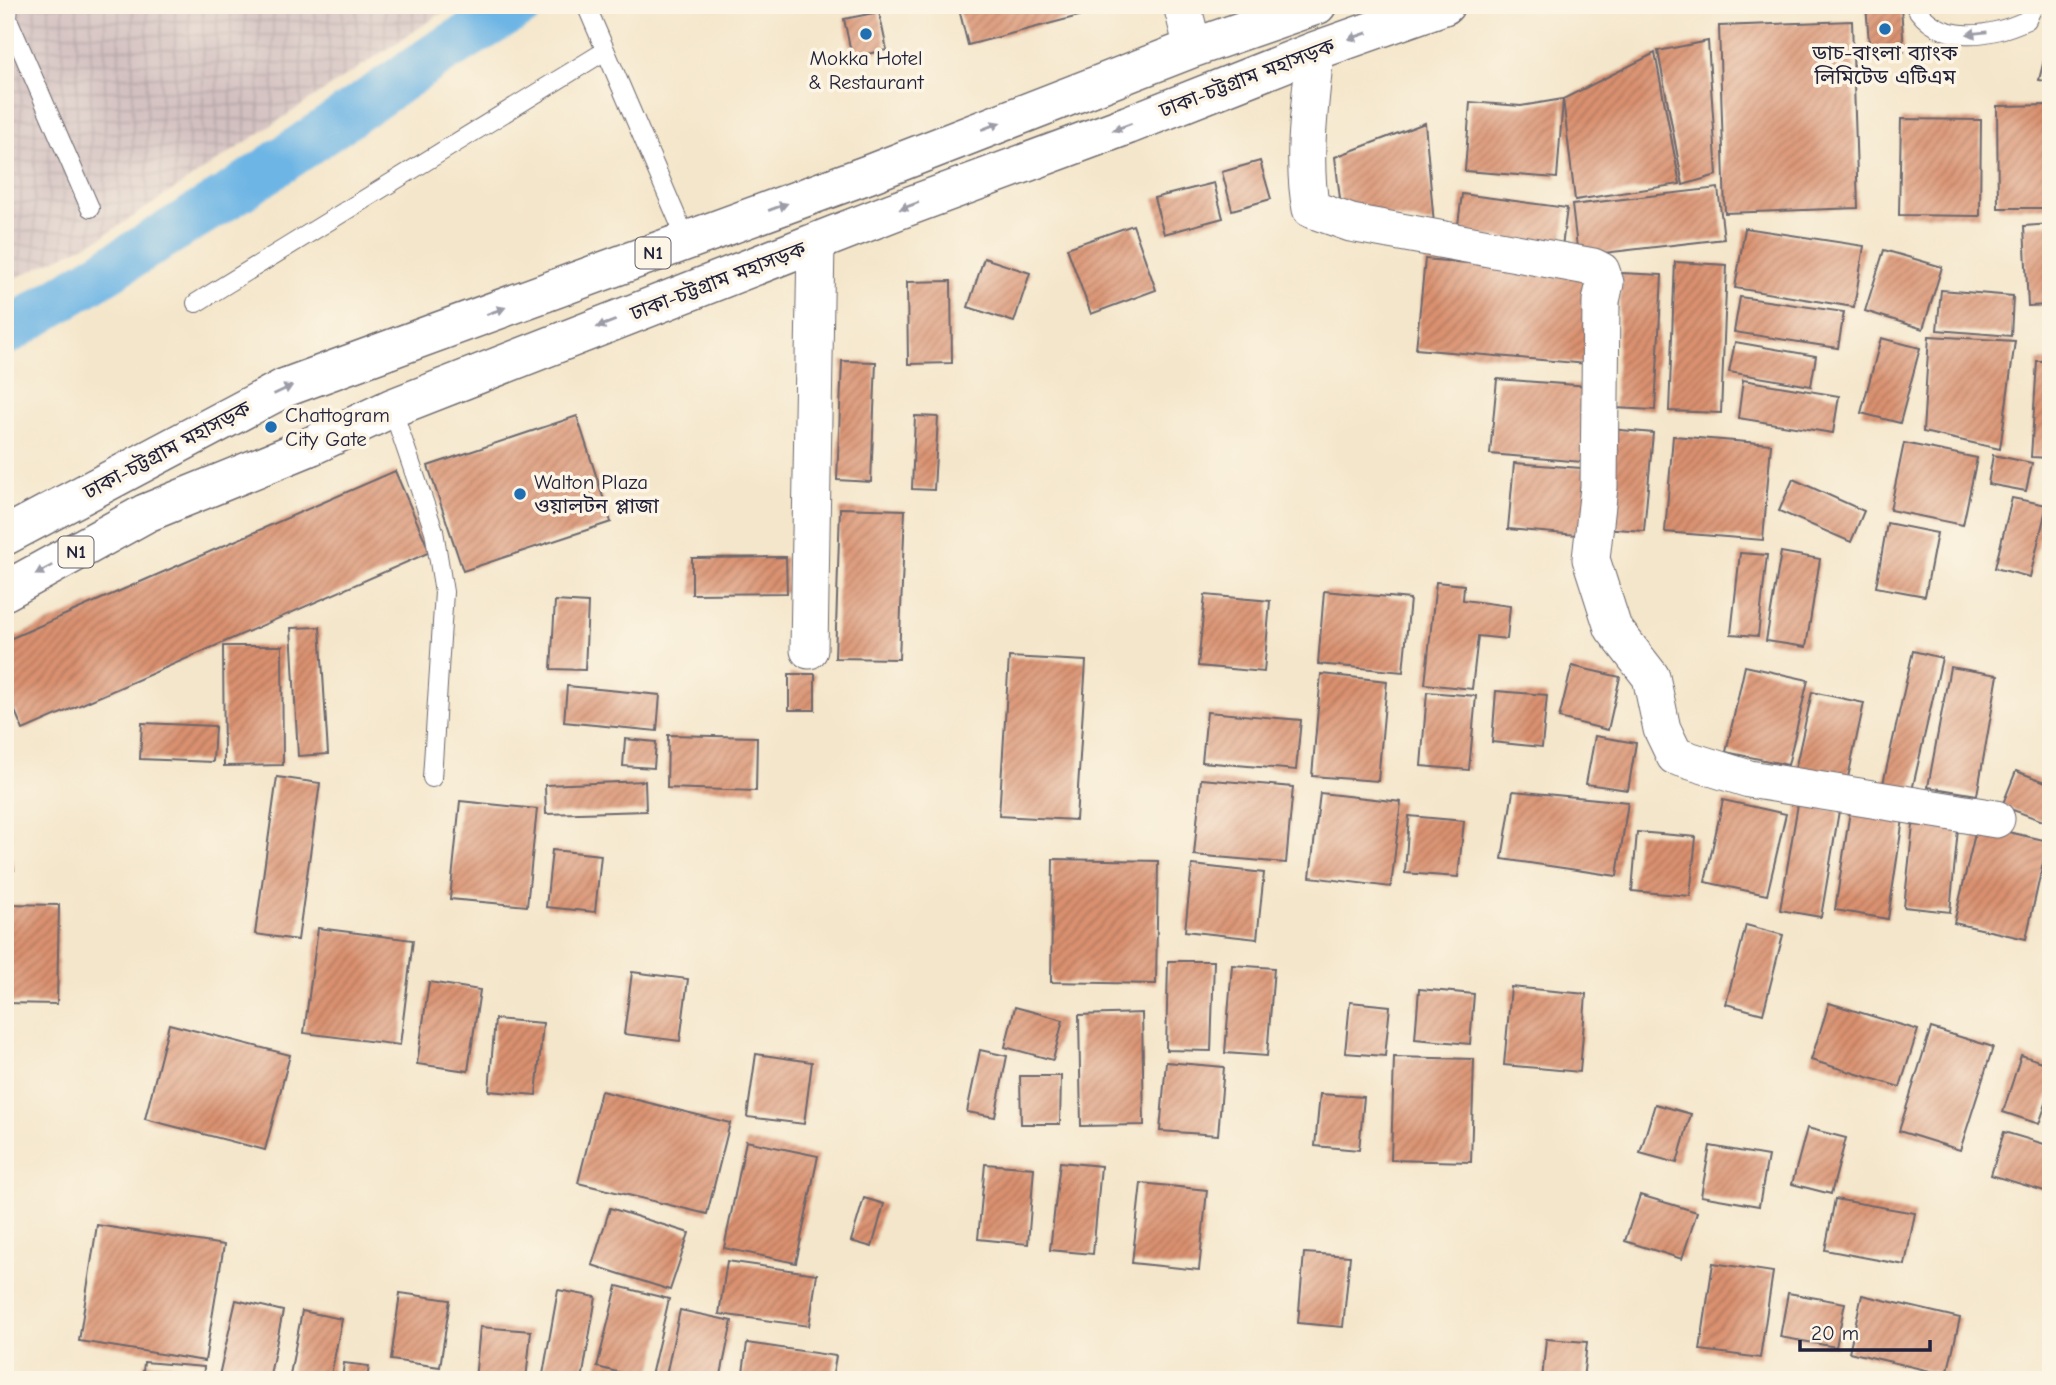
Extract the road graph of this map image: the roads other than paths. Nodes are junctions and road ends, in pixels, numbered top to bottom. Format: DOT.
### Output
graph roads {
  1 [pos="9,5"];
  2 [pos="586,5"];
  3 [pos="1182,5"];
  4 [pos="1317,5"];
  5 [pos="1445,5"];
  6 [pos="1914,5"];
  7 [pos="2034,5"];
  8 [pos="1193,48"];
  9 [pos="606,51"];
  10 [pos="1315,51"];
  11 [pos="90,208"];
  12 [pos="737,222"];
  13 [pos="687,241"];
  14 [pos="816,242"];
  15 [pos="752,267"];
  16 [pos="196,303"];
  17 [pos="392,408"];
  18 [pos="5,536"];
  19 [pos="5,591"];
  20 [pos="809,650"];
  21 [pos="432,778"];
  22 [pos="1996,819"];
  1 -- 11 [label="lane"];
  2 -- 9 [label="lane"];
  3 -- 8 [label="street"];
  4 -- 8 [label="highway, ঢাকা-চট্টগ্রাম মহাসড়ক / N1"];
  5 -- 10 [label="highway, ঢাকা-চট্টগ্রাম মহাসড়ক / N1, one-way"];
  7 -- 6 [label="lane, one-way"];
  12 -- 8 [label="highway, ঢাকা-চট্টগ্রাম মহাসড়ক / N1, one-way"];
  9 -- 13 [label="lane"];
  9 -- 16 [label="lane"];
  10 -- 14 [label="highway, ঢাকা-চট্টগ্রাম মহাসড়ক / N1, one-way"];
  10 -- 22 [label="street"];
  12 -- 13 [label="highway, ঢাকা-চট্টগ্রাম মহাসড়ক / N1"];
  12 -- 15 [label="highway"];
  18 -- 13 [label="highway, ঢাকা-চট্টগ্রাম মহাসড়ক / N1, one-way"];
  14 -- 15 [label="highway, ঢাকা-চট্টগ্রাম মহাসড়ক / N1"];
  14 -- 20 [label="street"];
  15 -- 17 [label="highway, ঢাকা-চট্টগ্রাম মহাসড়ক / N1, one-way"];
  17 -- 19 [label="highway, ঢাকা-চট্টগ্রাম মহাসড়ক / N1, one-way"];
  17 -- 21 [label="lane"];
}
